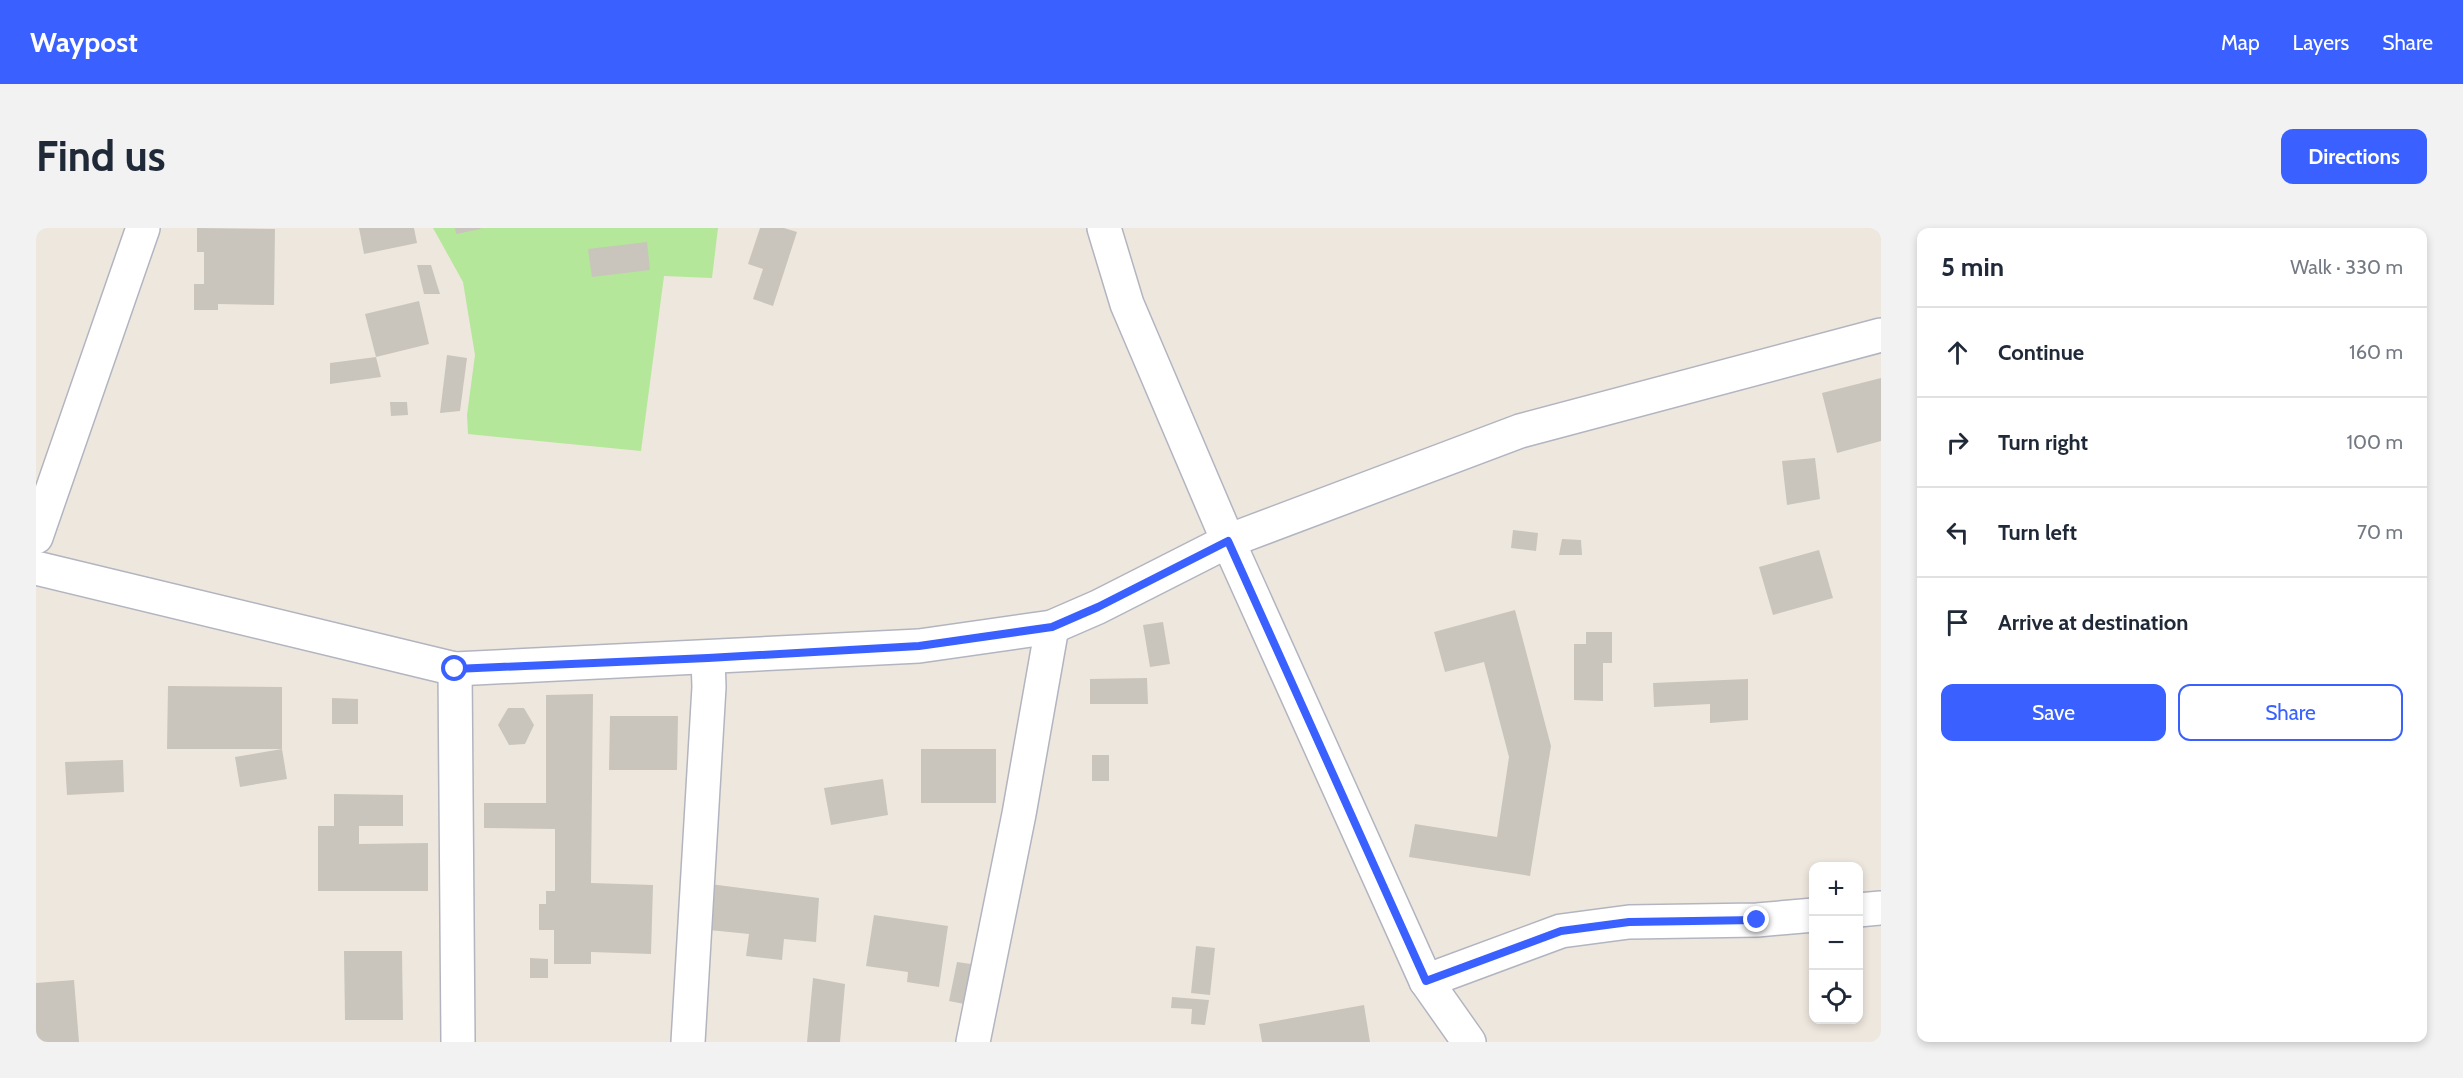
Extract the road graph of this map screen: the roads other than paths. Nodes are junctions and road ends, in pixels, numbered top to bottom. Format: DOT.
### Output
graph roads {
  1 [pos="143,228"];
  2 [pos="1104,228"];
  3 [pos="1881,335"];
  4 [pos="36,537"];
  5 [pos="1228,541"];
  6 [pos="36,568"];
  7 [pos="1052,627"];
  8 [pos="708,658"];
  9 [pos="455,669"];
  10 [pos="1881,908"];
  11 [pos="1863,910"];
  12 [pos="1809,915"];
  13 [pos="1426,981"];
  14 [pos="458,1042"];
  15 [pos="688,1042"];
  16 [pos="974,1042"];
  17 [pos="1469,1042"];
  1 -- 4 [label="street"];
  2 -- 5 [label="street"];
  3 -- 5 [label="street"];
  5 -- 7 [label="street"];
  5 -- 13 [label="street"];
  6 -- 9 [label="street"];
  7 -- 8 [label="street"];
  7 -- 16 [label="street"];
  8 -- 9 [label="street"];
  8 -- 15 [label="street"];
  9 -- 14 [label="street"];
  10 -- 11 [label="street"];
  12 -- 13 [label="street"];
  13 -- 17 [label="street"];
}
